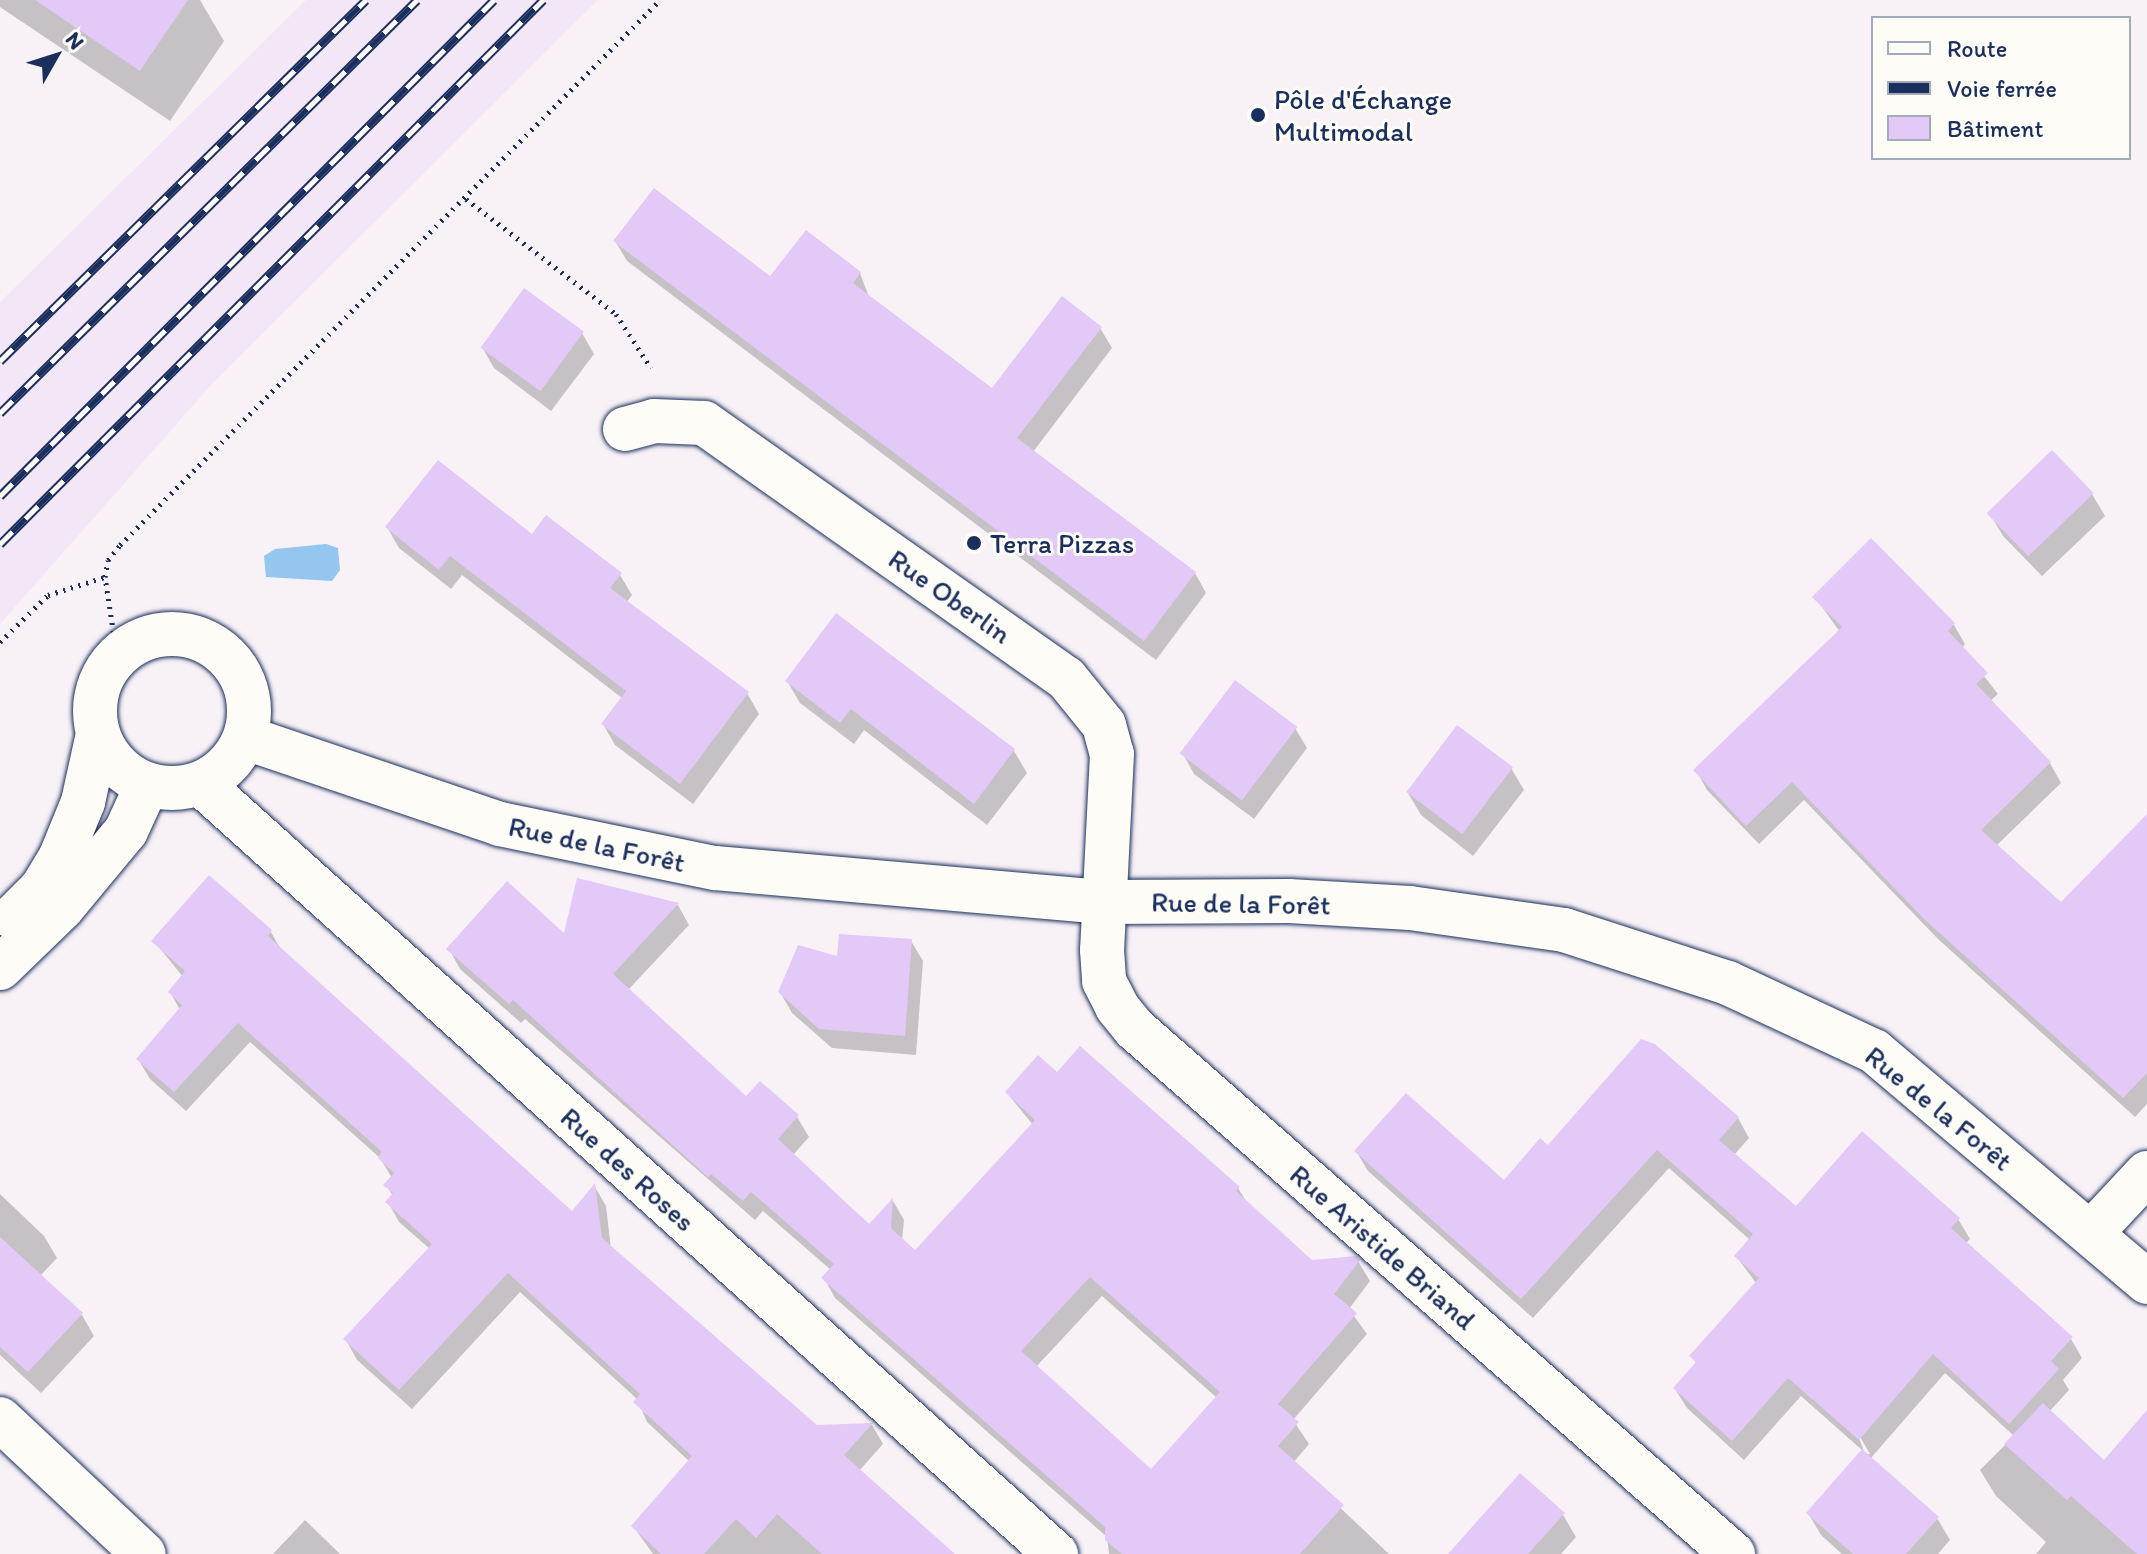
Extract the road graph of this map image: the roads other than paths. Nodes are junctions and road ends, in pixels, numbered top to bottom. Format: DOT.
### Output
graph roads {
  1 [pos="625,429"];
  2 [pos="98,734"];
  3 [pos="246,738"];
  4 [pos="201,784"];
  5 [pos="147,785"];
  6 [pos="1105,902"];
  7 [pos="0,928"];
  8 [pos="0,968"];
  9 [pos="2147,1173"];
  10 [pos="2091,1233"];
  11 [pos="2147,1282"];
  12 [pos="0,1419"];
  13 [pos="144,1554"];
  14 [pos="1056,1554"];
  15 [pos="1733,1554"];
  1 -- 6 [label="street, Rue Oberlin"];
  2 -- 3 [label="street"];
  2 -- 5 [label="street"];
  2 -- 7 [label="street"];
  3 -- 4 [label="street"];
  3 -- 6 [label="street, Rue de la Forêt"];
  4 -- 5 [label="street"];
  4 -- 14 [label="street, Rue des Roses"];
  5 -- 8 [label="street"];
  6 -- 10 [label="street, Rue de la Forêt"];
  6 -- 15 [label="street, Rue Aristide Briand"];
  9 -- 10 [label="street"];
  10 -- 11 [label="street, Rue de la Forêt"];
  12 -- 13 [label="street"];
}
